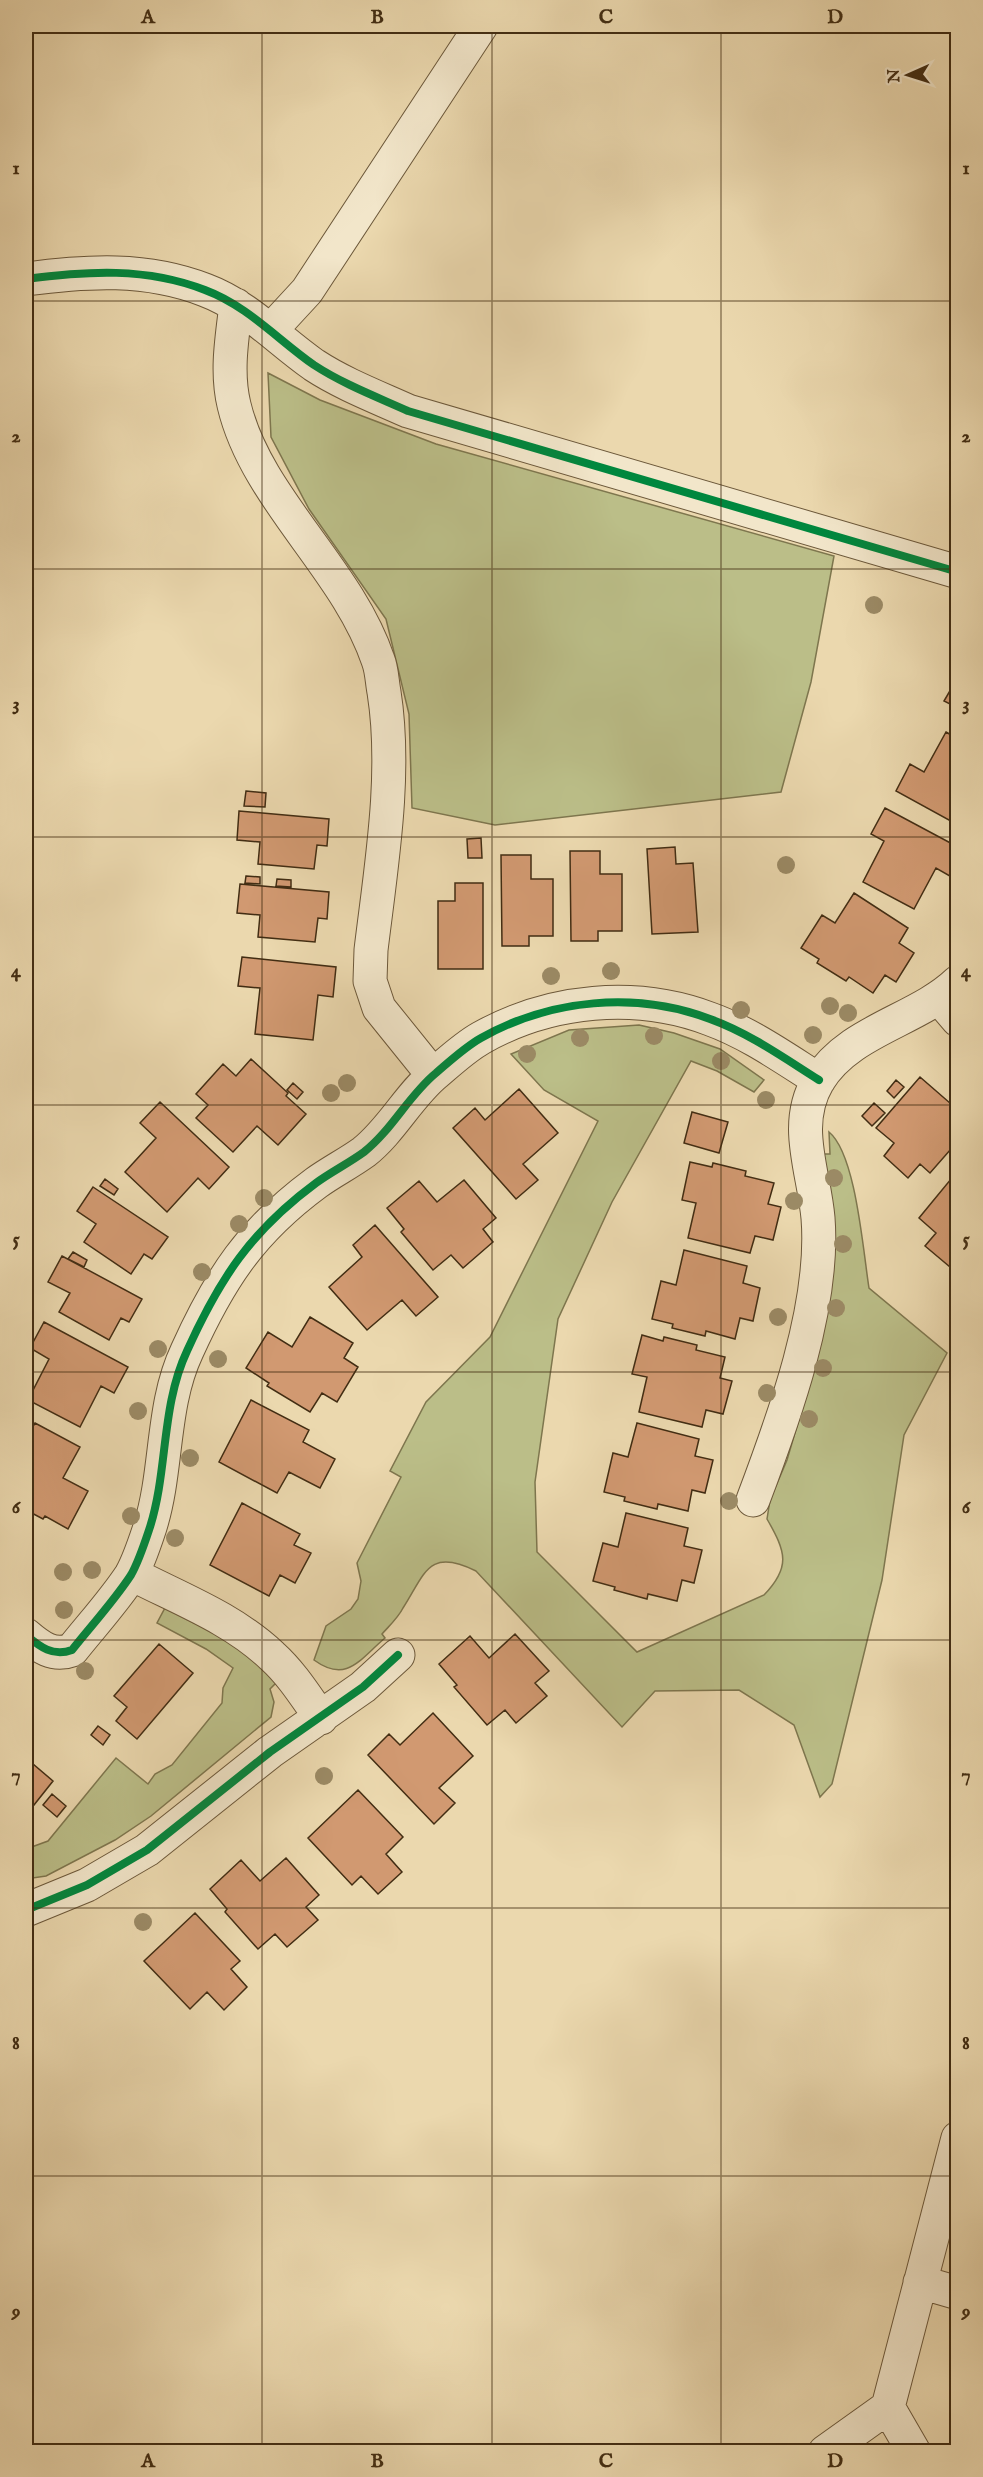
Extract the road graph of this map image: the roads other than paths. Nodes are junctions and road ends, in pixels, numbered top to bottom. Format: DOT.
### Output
graph roads {
  1 [pos="481,26"];
  2 [pos="26,279"];
  3 [pos="236,305"];
  4 [pos="272,330"];
  5 [pos="957,572"];
  6 [pos="952,1000"];
  7 [pos="433,1075"];
  8 [pos="819,1080"];
  9 [pos="753,1500"];
  10 [pos="132,1574"];
  11 [pos="26,1635"];
  12 [pos="398,1655"];
  13 [pos="321,1718"];
  14 [pos="26,1910"];
  15 [pos="957,2138"];
  16 [pos="920,2282"];
  17 [pos="957,2293"];
  18 [pos="888,2407"];
  19 [pos="825,2451"];
  20 [pos="914,2451"];
  1 -- 4 [label="street"];
  2 -- 3 [label="street"];
  3 -- 4 [label="street"];
  3 -- 7 [label="street"];
  4 -- 5 [label="street"];
  6 -- 8 [label="street"];
  7 -- 8 [label="street"];
  7 -- 10 [label="street"];
  8 -- 9 [label="street"];
  10 -- 11 [label="street"];
  10 -- 13 [label="street"];
  12 -- 13 [label="street"];
  13 -- 14 [label="street"];
  15 -- 16 [label="street"];
  16 -- 17 [label="street"];
  16 -- 18 [label="street"];
  18 -- 19 [label="street"];
  18 -- 20 [label="street"];
}
